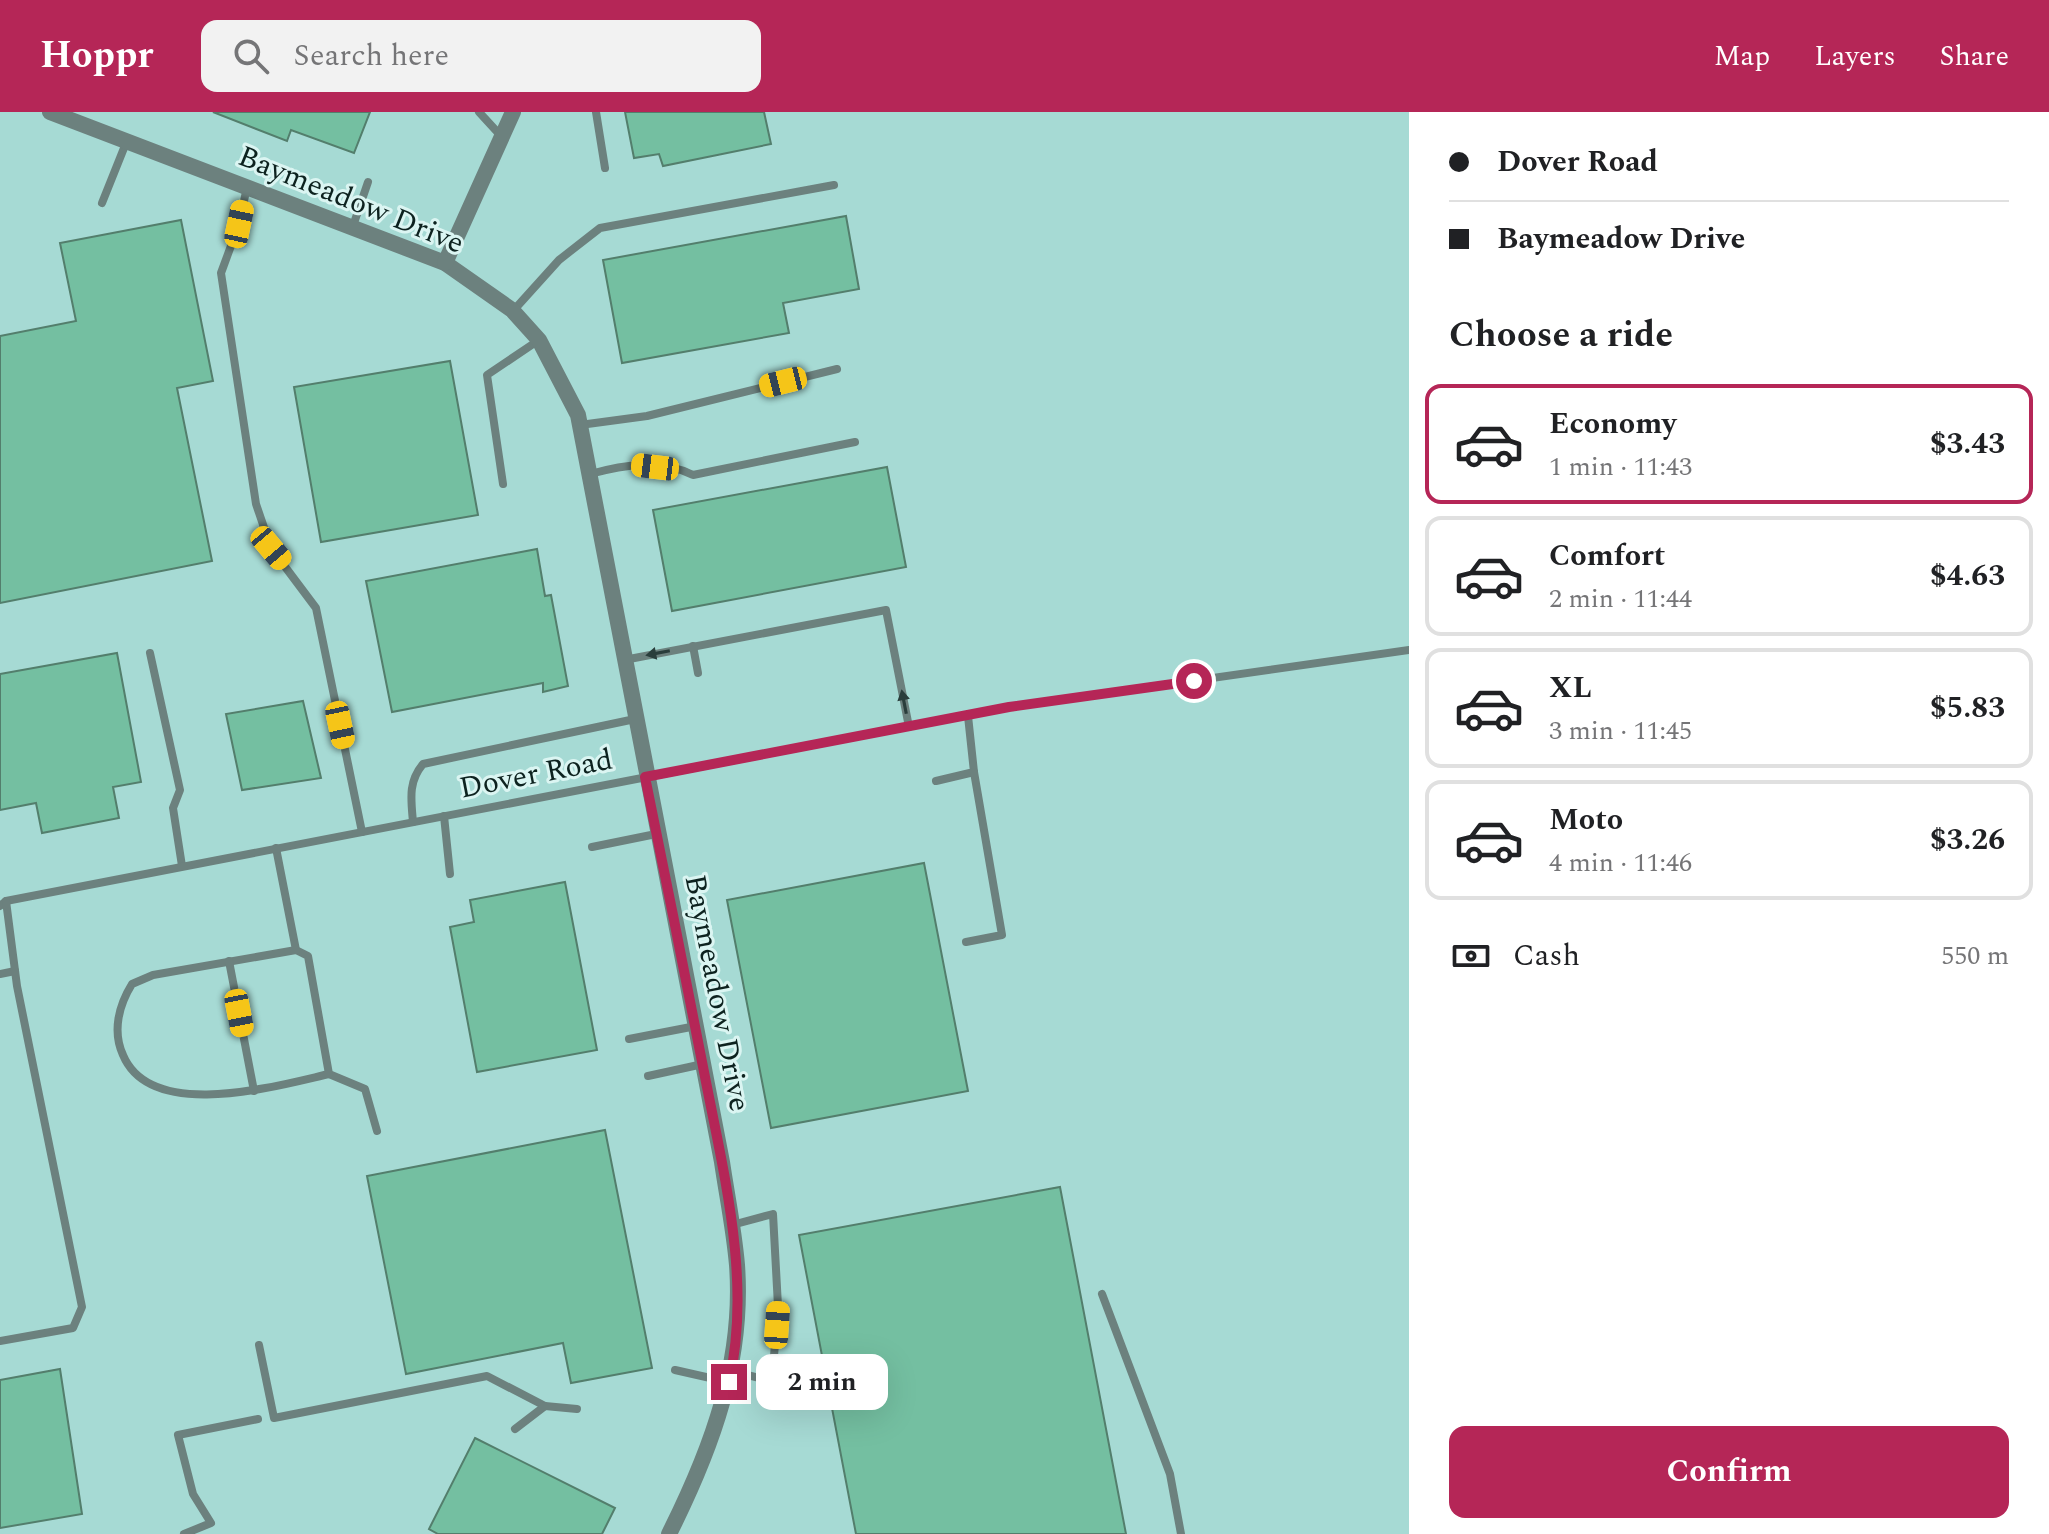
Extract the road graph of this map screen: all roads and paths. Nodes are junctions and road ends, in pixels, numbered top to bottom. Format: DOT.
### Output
graph roads {
  1 [pos="50,112"];
  2 [pos="479,112"];
  3 [pos="513,112"];
  4 [pos="596,112"];
  5 [pos="502,137"];
  6 [pos="126,143"];
  7 [pos="605,168"];
  8 [pos="368,182"];
  9 [pos="834,185"];
  10 [pos="247,187"];
  11 [pos="102,203"];
  12 [pos="353,226"];
  13 [pos="445,263"];
  14 [pos="513,311"];
  15 [pos="539,340"];
  16 [pos="837,369"];
  17 [pos="580,425"];
  18 [pos="855,442"];
  19 [pos="590,474"];
  20 [pos="503,484"];
  21 [pos="693,646"];
  22 [pos="1409,650"];
  23 [pos="150,653"];
  24 [pos="624,660"];
  25 [pos="698,673"];
  26 [pos="968,716"];
  27 [pos="635,719"];
  28 [pos="909,727"];
  29 [pos="974,772"];
  30 [pos="645,777"];
  31 [pos="936,781"];
  32 [pos="444,816"];
  33 [pos="413,822"];
  34 [pos="362,832"];
  35 [pos="656,834"];
  36 [pos="592,847"];
  37 [pos="276,848"];
  38 [pos="182,866"];
  39 [pos="450,874"];
  40 [pos="2,902"];
  41 [pos="966,942"];
  42 [pos="296,950"];
  43 [pos="229,961"];
  44 [pos="15,971"];
  45 [pos="0,974"];
  46 [pos="696,1026"];
  47 [pos="629,1039"];
  48 [pos="703,1064"];
  49 [pos="329,1074"];
  50 [pos="648,1076"];
  51 [pos="254,1091"];
  52 [pos="377,1131"];
  53 [pos="731,1225"];
  54 [pos="1102,1294"];
  55 [pos="0,1341"];
  56 [pos="259,1345"];
  57 [pos="675,1370"];
  58 [pos="730,1377"];
  59 [pos="545,1406"];
  60 [pos="577,1409"];
  61 [pos="258,1419"];
  62 [pos="515,1429"];
  63 [pos="211,1523"];
  64 [pos="184,1534"];
  65 [pos="218,1534"];
  66 [pos="669,1534"];
  67 [pos="1181,1534"];
  1 -- 6 [label="street, Baymeadow Drive"];
  2 -- 5 [label="lane"];
  3 -- 5 [label="street"];
  4 -- 7 [label="lane"];
  5 -- 13 [label="street"];
  6 -- 10 [label="street, Baymeadow Drive"];
  6 -- 11 [label="lane"];
  8 -- 12 [label="lane"];
  9 -- 14 [label="lane"];
  10 -- 12 [label="street, Baymeadow Drive"];
  10 -- 34 [label="lane"];
  12 -- 13 [label="street, Baymeadow Drive"];
  13 -- 14 [label="street, Baymeadow Drive"];
  14 -- 15 [label="street, Baymeadow Drive"];
  15 -- 17 [label="street, Baymeadow Drive"];
  15 -- 20 [label="lane"];
  16 -- 17 [label="lane"];
  17 -- 19 [label="street, Baymeadow Drive"];
  18 -- 19 [label="lane"];
  19 -- 24 [label="street, Baymeadow Drive"];
  21 -- 24 [label="lane, one-way"];
  21 -- 25 [label="lane"];
  28 -- 21 [label="lane, one-way"];
  22 -- 26 [label="lane, Dover Road"];
  23 -- 38 [label="lane"];
  24 -- 27 [label="street, Baymeadow Drive"];
  26 -- 28 [label="lane, Dover Road"];
  26 -- 29 [label="lane"];
  27 -- 30 [label="street, Baymeadow Drive"];
  27 -- 33 [label="lane"];
  28 -- 30 [label="lane, Dover Road"];
  29 -- 31 [label="lane"];
  29 -- 41 [label="lane"];
  30 -- 32 [label="lane, Dover Road"];
  30 -- 35 [label="street, Baymeadow Drive"];
  32 -- 33 [label="lane, Dover Road"];
  32 -- 39 [label="lane"];
  33 -- 34 [label="lane, Dover Road"];
  34 -- 37 [label="lane, Dover Road"];
  35 -- 36 [label="lane"];
  35 -- 46 [label="street, Baymeadow Drive"];
  37 -- 38 [label="lane, Dover Road"];
  37 -- 42 [label="lane"];
  38 -- 40 [label="lane, Dover Road"];
  40 -- 44 [label="lane"];
  42 -- 43 [label="lane"];
  42 -- 49 [label="lane"];
  43 -- 51 [label="lane"];
  43 -- 51 [label="lane"];
  44 -- 45 [label="lane"];
  44 -- 55 [label="lane"];
  46 -- 47 [label="lane"];
  46 -- 48 [label="street, Baymeadow Drive"];
  48 -- 50 [label="lane"];
  48 -- 53 [label="street, Baymeadow Drive"];
  49 -- 51 [label="lane"];
  49 -- 52 [label="lane"];
  53 -- 58 [label="street, Baymeadow Drive"];
  53 -- 58 [label="lane"];
  54 -- 67 [label="lane"];
  56 -- 59 [label="lane"];
  57 -- 58 [label="lane"];
  58 -- 66 [label="street, Baymeadow Drive"];
  59 -- 60 [label="lane"];
  59 -- 62 [label="lane"];
  61 -- 63 [label="lane"];
  63 -- 64 [label="lane"];
  63 -- 65 [label="lane"];
}
